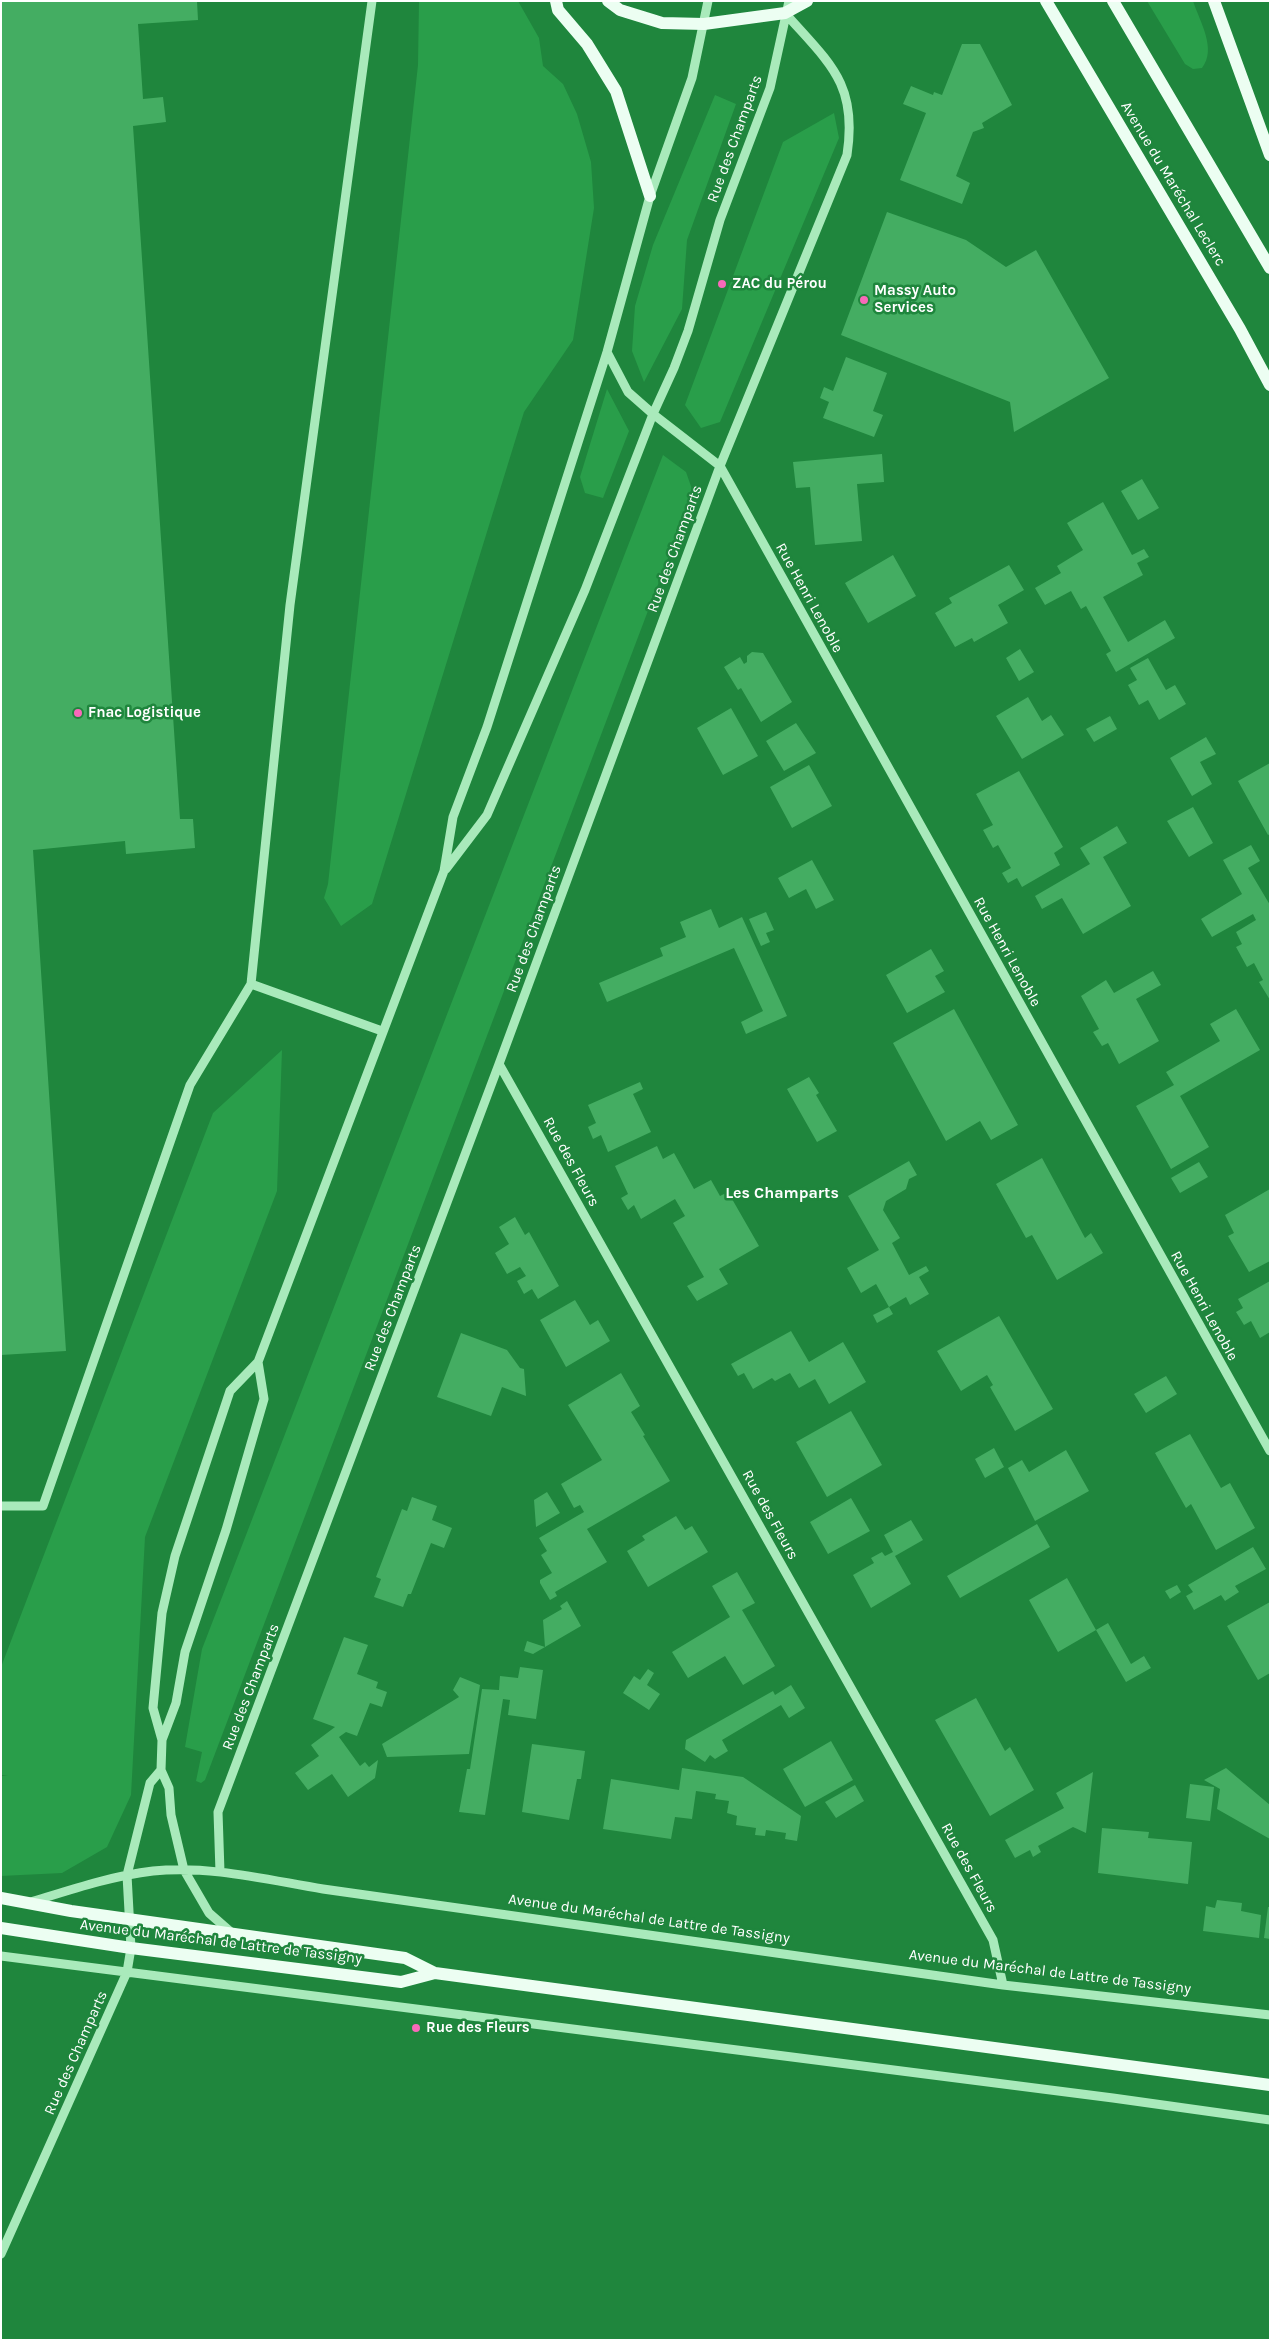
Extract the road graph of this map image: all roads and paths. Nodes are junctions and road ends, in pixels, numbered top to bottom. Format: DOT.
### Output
graph roads {
  1 [pos="372,1"];
  2 [pos="556,1"];
  3 [pos="608,1"];
  4 [pos="708,1"];
  5 [pos="807,1"];
  6 [pos="1046,1"];
  7 [pos="1113,1"];
  8 [pos="1214,1"];
  9 [pos="787,7"];
  10 [pos="704,24"];
  11 [pos="1270,155"];
  12 [pos="650,196"];
  13 [pos="1270,268"];
  14 [pos="607,352"];
  15 [pos="1270,385"];
  16 [pos="653,414"];
  17 [pos="720,466"];
  18 [pos="444,871"];
  19 [pos="251,984"];
  20 [pos="382,1031"];
  21 [pos="499,1064"];
  22 [pos="258,1362"];
  23 [pos="1270,1451"];
  24 [pos="1,1506"];
  25 [pos="162,1740"];
  26 [pos="160,1770"];
  27 [pos="184,1870"];
  28 [pos="220,1872"];
  29 [pos="128,1875"];
  30 [pos="1,1898"];
  31 [pos="28,1903"];
  32 [pos="130,1919"];
  33 [pos="1,1928"];
  34 [pos="233,1934"];
  35 [pos="131,1948"];
  36 [pos="1,1956"];
  37 [pos="127,1972"];
  38 [pos="435,1973"];
  39 [pos="1003,1985"];
  40 [pos="1270,2015"];
  41 [pos="1270,2085"];
  42 [pos="1270,2120"];
  43 [pos="1,2254"];
  1 -- 19 [label="street"];
  2 -- 12 [label="main road"];
  3 -- 10 [label="main road"];
  4 -- 10 [label="street, Rue des Champarts"];
  5 -- 9 [label="main road"];
  6 -- 15 [label="main road, Avenue du Maréchal Leclerc"];
  7 -- 13 [label="main road"];
  8 -- 11 [label="main road"];
  9 -- 10 [label="main road"];
  9 -- 16 [label="street, Rue des Champarts"];
  9 -- 17 [label="street, Rue des Champarts"];
  10 -- 12 [label="street, Rue des Champarts"];
  12 -- 14 [label="street, Rue des Champarts"];
  14 -- 16 [label="street"];
  14 -- 18 [label="street, Rue des Champarts"];
  16 -- 17 [label="street"];
  16 -- 18 [label="street, Rue des Champarts"];
  17 -- 21 [label="street, Rue des Champarts"];
  17 -- 23 [label="street, Rue Henri Lenoble"];
  18 -- 20 [label="street, Rue des Champarts"];
  19 -- 20 [label="street"];
  19 -- 24 [label="street"];
  20 -- 22 [label="street, Rue des Champarts"];
  21 -- 28 [label="street, Rue des Champarts"];
  21 -- 39 [label="street, Rue des Fleurs"];
  22 -- 25 [label="street, Rue des Champarts"];
  22 -- 25 [label="street, Rue des Champarts"];
  25 -- 26 [label="street, Rue des Champarts"];
  26 -- 27 [label="street, Rue des Champarts"];
  26 -- 29 [label="street, Rue des Champarts"];
  27 -- 28 [label="street, Avenue du Maréchal de Lattre de Tassigny"];
  27 -- 29 [label="street, Avenue du Maréchal de Lattre de Tassigny"];
  27 -- 34 [label="street, Rue des Champarts"];
  28 -- 39 [label="street, Avenue du Maréchal de Lattre de Tassigny"];
  29 -- 31 [label="street, Avenue du Maréchal de Lattre de Tassigny"];
  29 -- 32 [label="street, Rue des Champarts"];
  30 -- 31 [label="main road, Avenue du Maréchal de Lattre de Tassigny"];
  31 -- 32 [label="main road, Avenue du Maréchal de Lattre de Tassigny"];
  32 -- 34 [label="main road, Avenue du Maréchal de Lattre de Tassigny"];
  32 -- 35 [label="street, Rue des Champarts"];
  33 -- 35 [label="main road, Avenue du Maréchal de Lattre de Tassigny"];
  34 -- 38 [label="main road, Avenue du Maréchal de Lattre de Tassigny"];
  35 -- 37 [label="street, Rue des Champarts"];
  35 -- 38 [label="main road, Avenue du Maréchal de Lattre de Tassigny"];
  36 -- 37 [label="street"];
  37 -- 42 [label="street"];
  37 -- 43 [label="street, Rue des Champarts"];
  38 -- 41 [label="main road, Avenue du Maréchal de Lattre de Tassigny"];
  39 -- 40 [label="street, Avenue du Maréchal de Lattre de Tassigny"];
}
